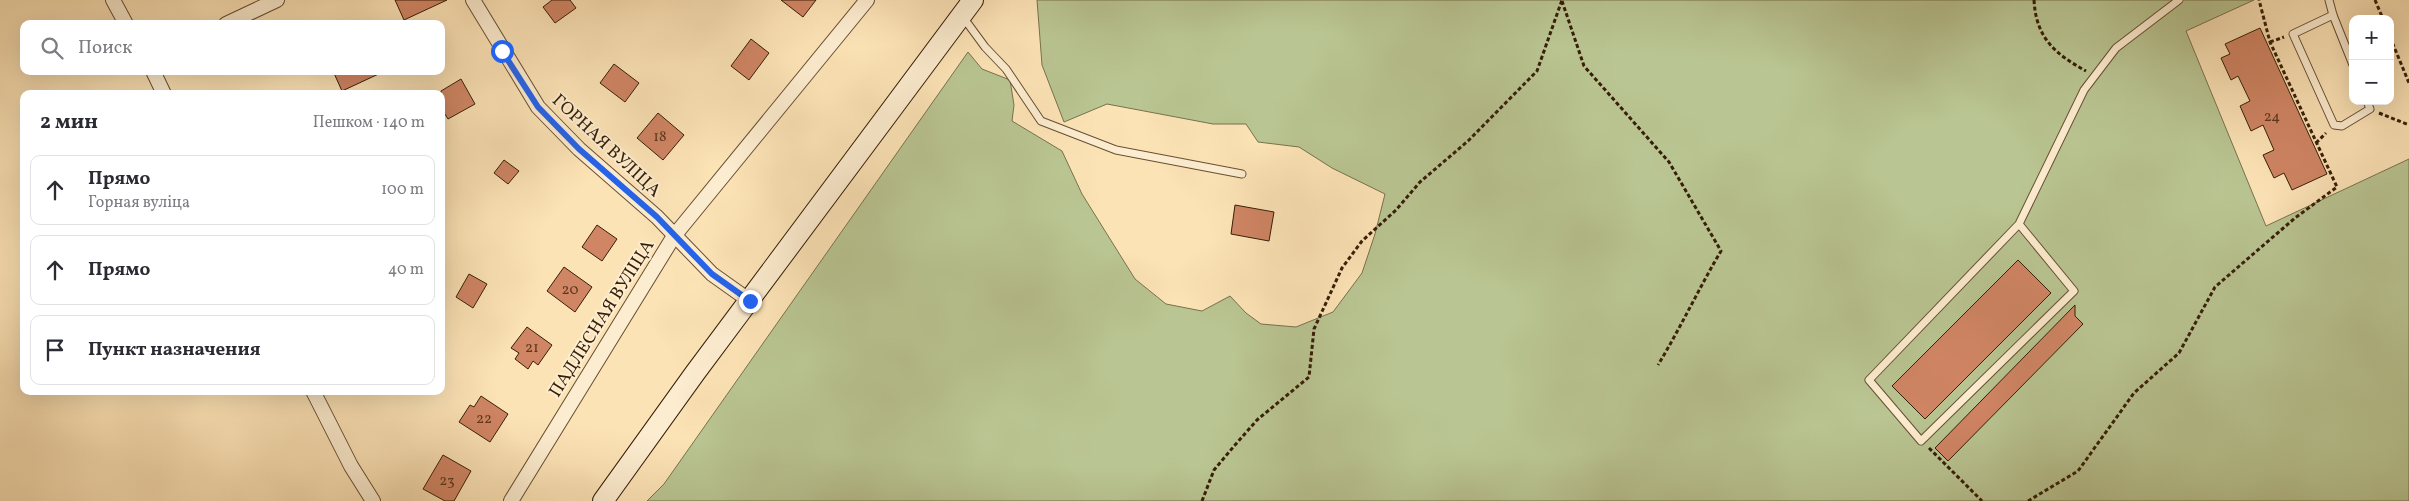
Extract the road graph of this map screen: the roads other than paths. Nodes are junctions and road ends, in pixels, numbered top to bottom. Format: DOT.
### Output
graph roads {
  1 [pos="113,0"];
  2 [pos="277,0"];
  3 [pos="473,0"];
  4 [pos="867,0"];
  5 [pos="2179,0"];
  6 [pos="2329,0"];
  7 [pos="967,8"];
  8 [pos="2333,15"];
  9 [pos="124,20"];
  10 [pos="234,20"];
  11 [pos="2351,60"];
  12 [pos="154,75"];
  13 [pos="162,90"];
  14 [pos="2368,105"];
  15 [pos="1242,174"];
  16 [pos="2019,224"];
  17 [pos="674,236"];
  18 [pos="750,301"];
  19 [pos="315,395"];
  20 [pos="373,501"];
  21 [pos="511,501"];
  22 [pos="603,501"];
  1 -- 9 [label="street"];
  2 -- 10 [label="street"];
  3 -- 17 [label="street, ГОРНАЯ ВУЛІЦА"];
  4 -- 17 [label="street, ПАДЛЕСНАЯ ВУЛІЦА"];
  5 -- 16 [label="lane"];
  6 -- 8 [label="lane"];
  7 -- 15 [label="lane"];
  7 -- 18 [label="street"];
  8 -- 11 [label="lane"];
  8 -- 14 [label="lane"];
  12 -- 13 [label="street"];
  16 -- 16 [label="lane"];
  17 -- 18 [label="street, ГОРНАЯ ВУЛІЦА"];
  17 -- 21 [label="street, ПАДЛЕСНАЯ ВУЛІЦА"];
  18 -- 22 [label="street"];
  19 -- 20 [label="street"];
}
